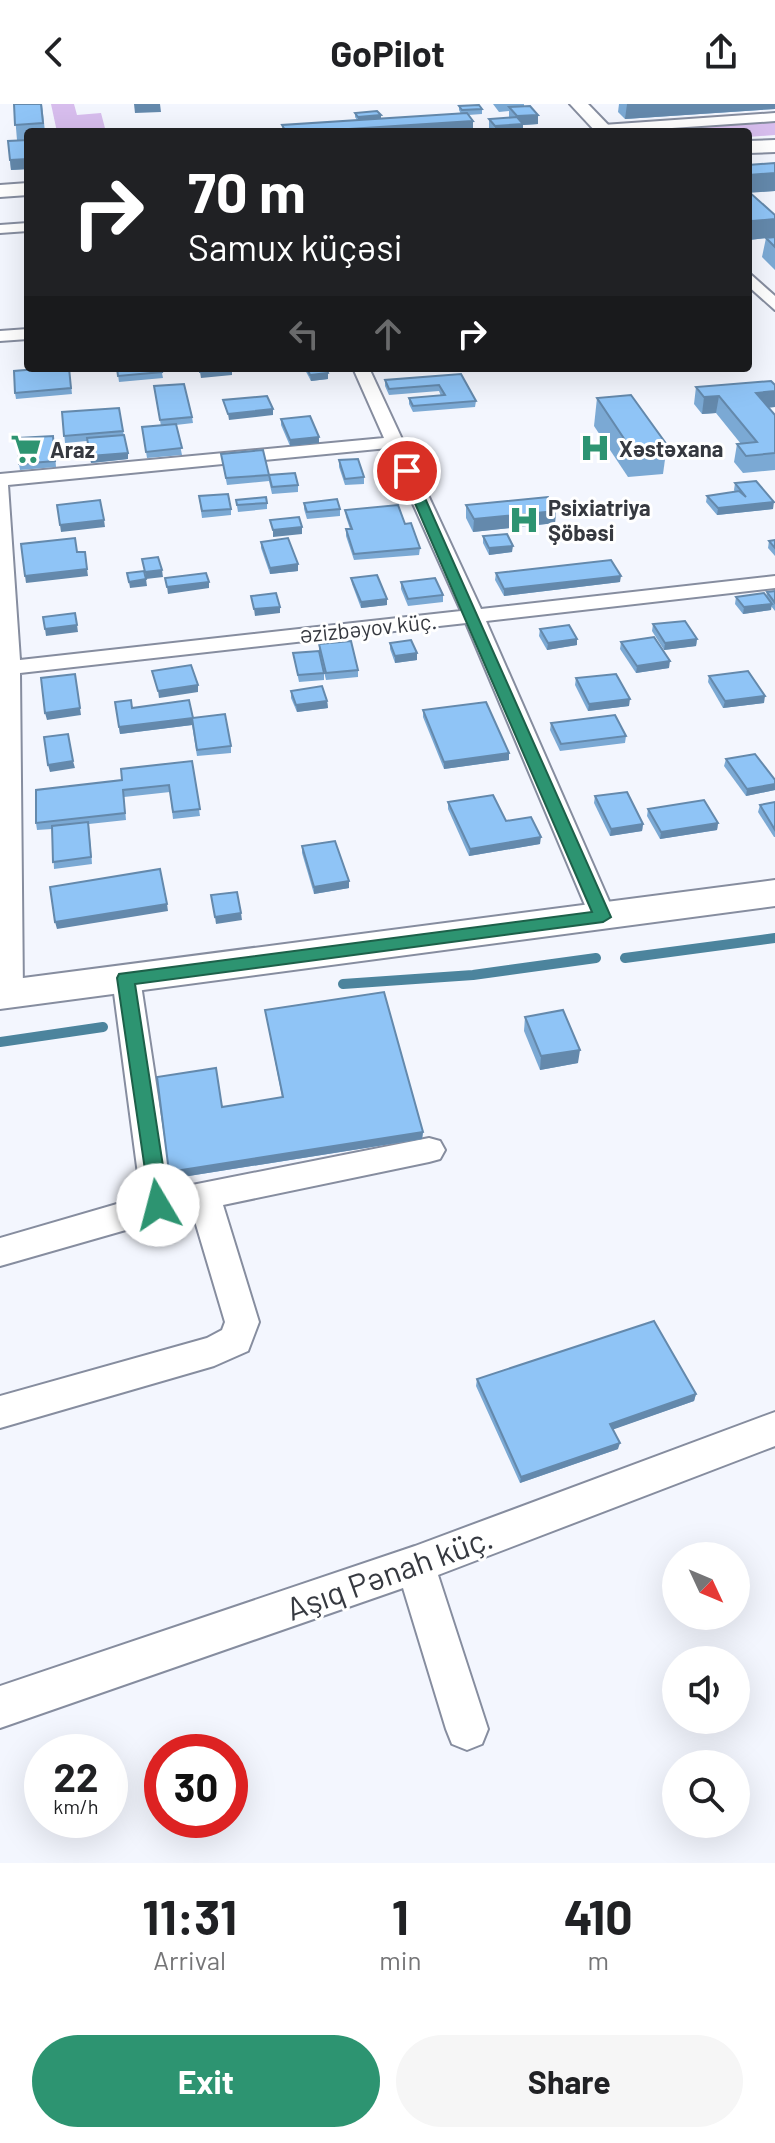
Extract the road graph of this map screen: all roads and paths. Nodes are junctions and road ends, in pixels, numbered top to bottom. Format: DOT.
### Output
graph roads {
  1 [pos="578,104"];
  2 [pos="775,117"];
  3 [pos="603,128"];
  4 [pos="631,128"];
  5 [pos="775,138"];
  6 [pos="752,140"];
  7 [pos="775,146"];
  8 [pos="752,147"];
  9 [pos="24,189"];
  10 [pos="0,191"];
  11 [pos="24,196"];
  12 [pos="0,198"];
  13 [pos="24,227"];
  14 [pos="0,229"];
  15 [pos="752,281"];
  16 [pos="775,305"];
  17 [pos="24,334"];
  18 [pos="0,336"];
  19 [pos="363,372"];
  20 [pos="394,442"];
  21 [pos="0,480"];
  22 [pos="0,487"];
  23 [pos="775,582"];
  24 [pos="473,615"];
  25 [pos="9,668"];
  26 [pos="775,893"];
  27 [pos="603,917"];
  28 [pos="126,978"];
  29 [pos="4,995"];
  30 [pos="429,1150"];
  31 [pos="204,1196"];
  32 [pos="158,1205"];
  33 [pos="0,1252"];
  34 [pos="0,1412"];
  35 [pos="775,1429"];
  36 [pos="415,1565"];
  37 [pos="0,1707"];
  38 [pos="467,1729"];
  1 -- 3 [label="main road"];
  2 -- 4 [label="street"];
  5 -- 6 [label="main road"];
  7 -- 8 [label="main road"];
  9 -- 10 [label="main road"];
  11 -- 12 [label="main road"];
  13 -- 14 [label="street"];
  15 -- 16 [label="street"];
  17 -- 18 [label="street"];
  19 -- 20 [label="street"];
  20 -- 21 [label="street"];
  20 -- 24 [label="street"];
  22 -- 25 [label="street"];
  23 -- 24 [label="street, Əzizbəyov küç."];
  24 -- 25 [label="street, Əzizbəyov küç."];
  24 -- 27 [label="street"];
  25 -- 29 [label="street"];
  26 -- 27 [label="main road"];
  27 -- 28 [label="main road"];
  28 -- 29 [label="main road"];
  28 -- 32 [label="street"];
  30 -- 31 [label="street"];
  31 -- 32 [label="street"];
  31 -- 34 [label="street"];
  32 -- 33 [label="street"];
  35 -- 36 [label="street, Aşıq Pənah küç."];
  36 -- 37 [label="street, Aşıq Pənah küç."];
  36 -- 38 [label="street"];
}
